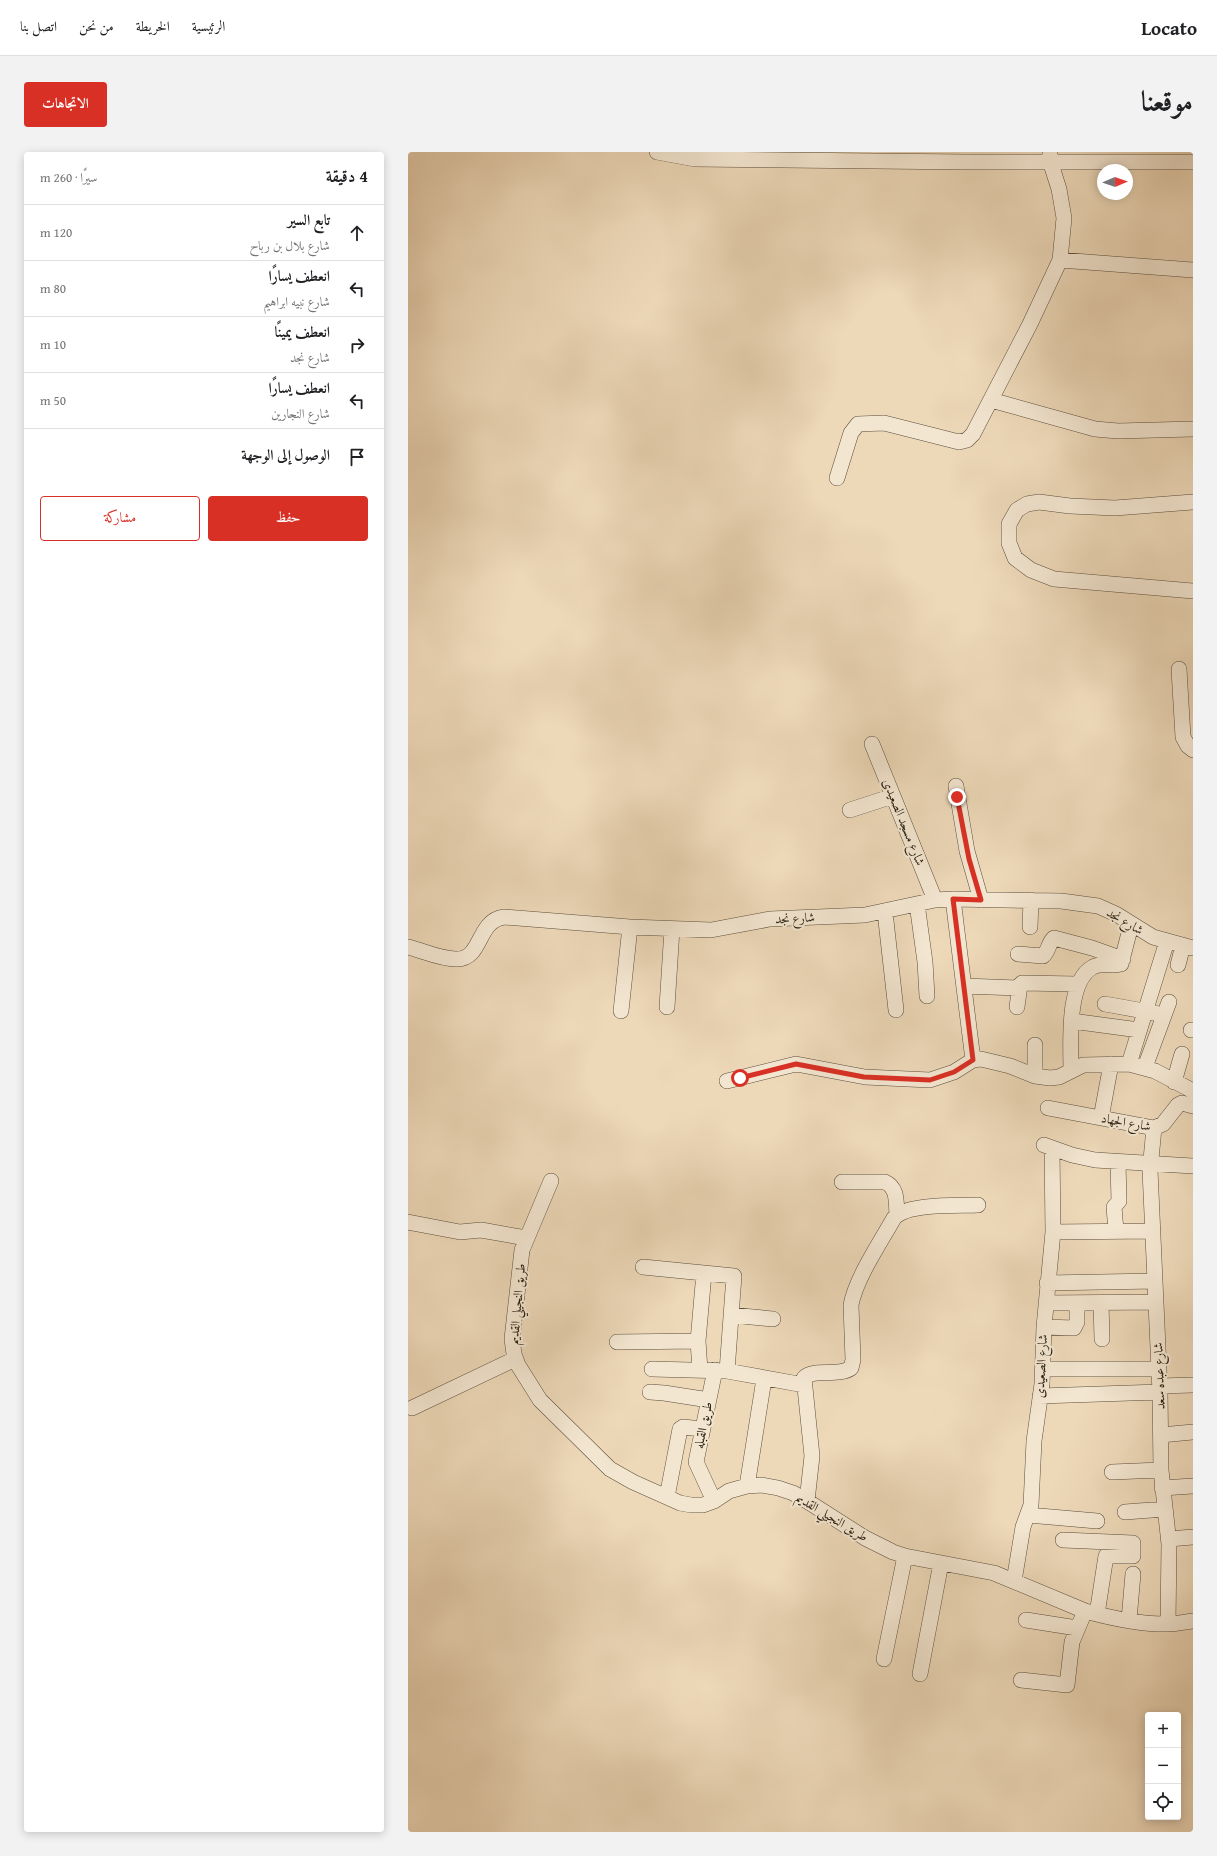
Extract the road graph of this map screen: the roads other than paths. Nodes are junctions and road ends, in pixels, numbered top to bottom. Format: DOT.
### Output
graph roads {
  1 [pos="657,152"];
  2 [pos="1050,157"];
  3 [pos="1193,162"];
  4 [pos="1060,260"];
  5 [pos="1193,270"];
  6 [pos="991,400"];
  7 [pos="1193,429"];
  8 [pos="838,478"];
  9 [pos="1193,502"];
  10 [pos="1193,591"];
  11 [pos="1179,669"];
  12 [pos="872,744"];
  13 [pos="1193,750"];
  14 [pos="956,786"];
  15 [pos="893,796"];
  16 [pos="850,810"];
  17 [pos="953,899"];
  18 [pos="935,900"];
  19 [pos="981,900"];
  20 [pos="1031,900"];
  21 [pos="917,904"];
  22 [pos="885,912"];
  23 [pos="1131,925"];
  24 [pos="630,927"];
  25 [pos="1030,927"];
  26 [pos="672,929"];
  27 [pos="1167,941"];
  28 [pos="408,947"];
  29 [pos="1188,947"];
  30 [pos="1018,954"];
  31 [pos="1123,959"];
  32 [pos="1178,965"];
  33 [pos="1077,984"];
  34 [pos="964,986"];
  35 [pos="1019,988"];
  36 [pos="927,996"];
  37 [pos="1125,1002"];
  38 [pos="1105,1004"];
  39 [pos="1017,1006"];
  40 [pos="667,1007"];
  41 [pos="896,1010"];
  42 [pos="621,1011"];
  43 [pos="1145,1011"];
  44 [pos="1072,1021"];
  45 [pos="1120,1027"];
  46 [pos="1140,1030"];
  47 [pos="1035,1045"];
  48 [pos="1182,1054"];
  49 [pos="973,1060"];
  50 [pos="1111,1064"];
  51 [pos="1129,1064"];
  52 [pos="1145,1068"];
  53 [pos="1071,1071"];
  54 [pos="1034,1076"];
  55 [pos="727,1082"];
  56 [pos="1174,1082"];
  57 [pos="1193,1091"];
  58 [pos="1193,1106"];
  59 [pos="1048,1108"];
  60 [pos="1101,1118"];
  61 [pos="1154,1128"];
  62 [pos="1118,1163"];
  63 [pos="1152,1164"];
  64 [pos="1193,1166"];
  65 [pos="551,1181"];
  66 [pos="842,1182"];
  67 [pos="978,1206"];
  68 [pos="897,1214"];
  69 [pos="408,1222"];
  70 [pos="1153,1231"];
  71 [pos="1053,1232"];
  72 [pos="1116,1232"];
  73 [pos="526,1238"];
  74 [pos="643,1267"];
  75 [pos="704,1273"];
  76 [pos="1155,1281"];
  77 [pos="1048,1283"];
  78 [pos="1156,1302"];
  79 [pos="1046,1303"];
  80 [pos="1100,1303"];
  81 [pos="1077,1304"];
  82 [pos="732,1315"];
  83 [pos="773,1319"];
  84 [pos="1044,1327"];
  85 [pos="1102,1339"];
  86 [pos="698,1341"];
  87 [pos="617,1342"];
  88 [pos="515,1360"];
  89 [pos="652,1369"];
  90 [pos="1043,1369"];
  91 [pos="1159,1369"];
  92 [pos="714,1371"];
  93 [pos="764,1378"];
  94 [pos="804,1385"];
  95 [pos="1193,1385"];
  96 [pos="1160,1389"];
  97 [pos="650,1392"];
  98 [pos="1040,1396"];
  99 [pos="709,1400"];
  100 [pos="412,1408"];
  101 [pos="702,1430"];
  102 [pos="1193,1432"];
  103 [pos="1161,1435"];
  104 [pos="1161,1470"];
  105 [pos="1112,1472"];
  106 [pos="746,1486"];
  107 [pos="1193,1486"];
  108 [pos="1162,1488"];
  109 [pos="667,1497"];
  110 [pos="714,1501"];
  111 [pos="807,1501"];
  112 [pos="1165,1509"];
  113 [pos="1125,1512"];
  114 [pos="1028,1515"];
  115 [pos="1097,1521"];
  116 [pos="1193,1537"];
  117 [pos="1169,1539"];
  118 [pos="1063,1540"];
  119 [pos="905,1556"];
  120 [pos="941,1563"];
  121 [pos="1133,1574"];
  122 [pos="1014,1581"];
  123 [pos="1091,1613"];
  124 [pos="1026,1620"];
  125 [pos="1129,1620"];
  126 [pos="1193,1621"];
  127 [pos="1168,1624"];
  128 [pos="1077,1628"];
  129 [pos="884,1659"];
  130 [pos="920,1674"];
  131 [pos="1021,1680"];
  1 -- 2 [label="street"];
  2 -- 3 [label="street"];
  2 -- 4 [label="street"];
  4 -- 5 [label="street"];
  4 -- 6 [label="street"];
  6 -- 7 [label="street"];
  6 -- 8 [label="street"];
  9 -- 10 [label="street"];
  11 -- 13 [label="street"];
  12 -- 15 [label="street, شارع مسجد الصعيدى"];
  14 -- 19 [label="street"];
  15 -- 16 [label="street"];
  15 -- 18 [label="street, شارع مسجد الصعيدى"];
  17 -- 18 [label="street, شارع نجد"];
  17 -- 19 [label="street, شارع نجد"];
  17 -- 34 [label="street"];
  18 -- 21 [label="street, شارع نجد"];
  19 -- 20 [label="street, شارع نجد"];
  20 -- 23 [label="street, شارع نجد"];
  20 -- 25 [label="street"];
  21 -- 22 [label="street, شارع نجد"];
  21 -- 36 [label="street"];
  22 -- 26 [label="street, شارع نجد"];
  22 -- 41 [label="street"];
  23 -- 27 [label="street, شارع نجد"];
  23 -- 31 [label="street"];
  24 -- 26 [label="street, شارع نجد"];
  24 -- 28 [label="street, شارع نجد"];
  24 -- 42 [label="street"];
  26 -- 40 [label="street"];
  27 -- 29 [label="street, شارع نجد"];
  27 -- 43 [label="street"];
  29 -- 32 [label="street"];
  30 -- 31 [label="street"];
  31 -- 33 [label="street"];
  33 -- 35 [label="street"];
  33 -- 44 [label="street"];
  34 -- 35 [label="street"];
  34 -- 49 [label="street"];
  35 -- 39 [label="street"];
  37 -- 38 [label="street"];
  37 -- 43 [label="street"];
  37 -- 45 [label="street"];
  43 -- 46 [label="street"];
  43 -- 52 [label="street"];
  44 -- 45 [label="street"];
  44 -- 53 [label="street"];
  45 -- 46 [label="street"];
  46 -- 51 [label="street"];
  47 -- 54 [label="street"];
  48 -- 56 [label="street"];
  49 -- 54 [label="street"];
  49 -- 55 [label="street"];
  50 -- 51 [label="street"];
  50 -- 53 [label="street"];
  50 -- 60 [label="street"];
  51 -- 52 [label="street"];
  52 -- 56 [label="street"];
  53 -- 54 [label="street"];
  56 -- 57 [label="street"];
  58 -- 61 [label="street, شارع الجهاد"];
  59 -- 60 [label="street, شارع الجهاد"];
  60 -- 61 [label="street, شارع الجهاد"];
  61 -- 63 [label="street, شارع عبده سعد"];
  62 -- 63 [label="street"];
  62 -- 71 [label="street, شارع الصعيدى"];
  62 -- 72 [label="street"];
  63 -- 64 [label="street"];
  63 -- 70 [label="street, شارع عبده سعد"];
  65 -- 73 [label="street, طريق النجيلي القديم"];
  66 -- 68 [label="street"];
  67 -- 68 [label="street"];
  68 -- 94 [label="street"];
  69 -- 73 [label="street"];
  70 -- 72 [label="street"];
  70 -- 76 [label="street, شارع عبده سعد"];
  71 -- 72 [label="street"];
  71 -- 77 [label="street, شارع الصعيدى"];
  73 -- 88 [label="street, طريق النجيلي القديم"];
  74 -- 75 [label="street"];
  75 -- 82 [label="street"];
  75 -- 86 [label="street"];
  76 -- 77 [label="street"];
  76 -- 78 [label="street, شارع عبده سعد"];
  77 -- 79 [label="street, شارع الصعيدى"];
  78 -- 80 [label="street"];
  78 -- 91 [label="street, شارع عبده سعد"];
  79 -- 81 [label="street"];
  79 -- 84 [label="street, شارع الصعيدى"];
  80 -- 81 [label="street"];
  80 -- 85 [label="street"];
  81 -- 84 [label="street"];
  82 -- 83 [label="street"];
  82 -- 92 [label="street"];
  84 -- 90 [label="street, شارع الصعيدى"];
  86 -- 87 [label="street"];
  86 -- 92 [label="street"];
  88 -- 100 [label="street"];
  88 -- 109 [label="street, طريق النجيلي القديم"];
  89 -- 92 [label="street"];
  90 -- 91 [label="street"];
  90 -- 98 [label="street, شارع الصعيدى"];
  91 -- 96 [label="street, شارع عبده سعد"];
  92 -- 93 [label="street"];
  92 -- 99 [label="street, طريق القبله"];
  93 -- 94 [label="street"];
  93 -- 106 [label="street"];
  94 -- 111 [label="street"];
  95 -- 96 [label="street"];
  96 -- 98 [label="street"];
  96 -- 103 [label="street, شارع عبده سعد"];
  97 -- 99 [label="street"];
  98 -- 114 [label="street, شارع الصعيدى"];
  99 -- 101 [label="street, طريق القبله"];
  101 -- 109 [label="street"];
  101 -- 110 [label="street, طريق القبله"];
  102 -- 103 [label="street"];
  103 -- 104 [label="street, شارع عبده سعد"];
  104 -- 105 [label="street"];
  104 -- 108 [label="street, شارع عبده سعد"];
  106 -- 110 [label="street, طريق النجيلي القديم"];
  106 -- 111 [label="street, طريق النجيلي القديم"];
  107 -- 108 [label="street"];
  108 -- 112 [label="street, شارع عبده سعد"];
  109 -- 110 [label="street, طريق النجيلي القديم"];
  111 -- 119 [label="street, طريق النجيلي القديم"];
  112 -- 113 [label="street"];
  112 -- 117 [label="street, شارع عبده سعد"];
  114 -- 115 [label="street"];
  114 -- 122 [label="street, شارع الصعيدى"];
  116 -- 117 [label="street"];
  117 -- 127 [label="street, شارع عبده سعد"];
  118 -- 123 [label="street"];
  119 -- 120 [label="street, طريق النجيلي القديم"];
  119 -- 129 [label="street"];
  120 -- 122 [label="street, طريق النجيلي القديم"];
  120 -- 130 [label="street"];
  121 -- 125 [label="street"];
  122 -- 123 [label="street, طريق النجيلي القديم"];
  123 -- 125 [label="street, طريق النجيلي القديم"];
  123 -- 128 [label="street"];
  124 -- 128 [label="street"];
  125 -- 127 [label="street, طريق النجيلي القديم"];
  126 -- 127 [label="street, طريق النجيلي القديم"];
  128 -- 131 [label="street"];
}
